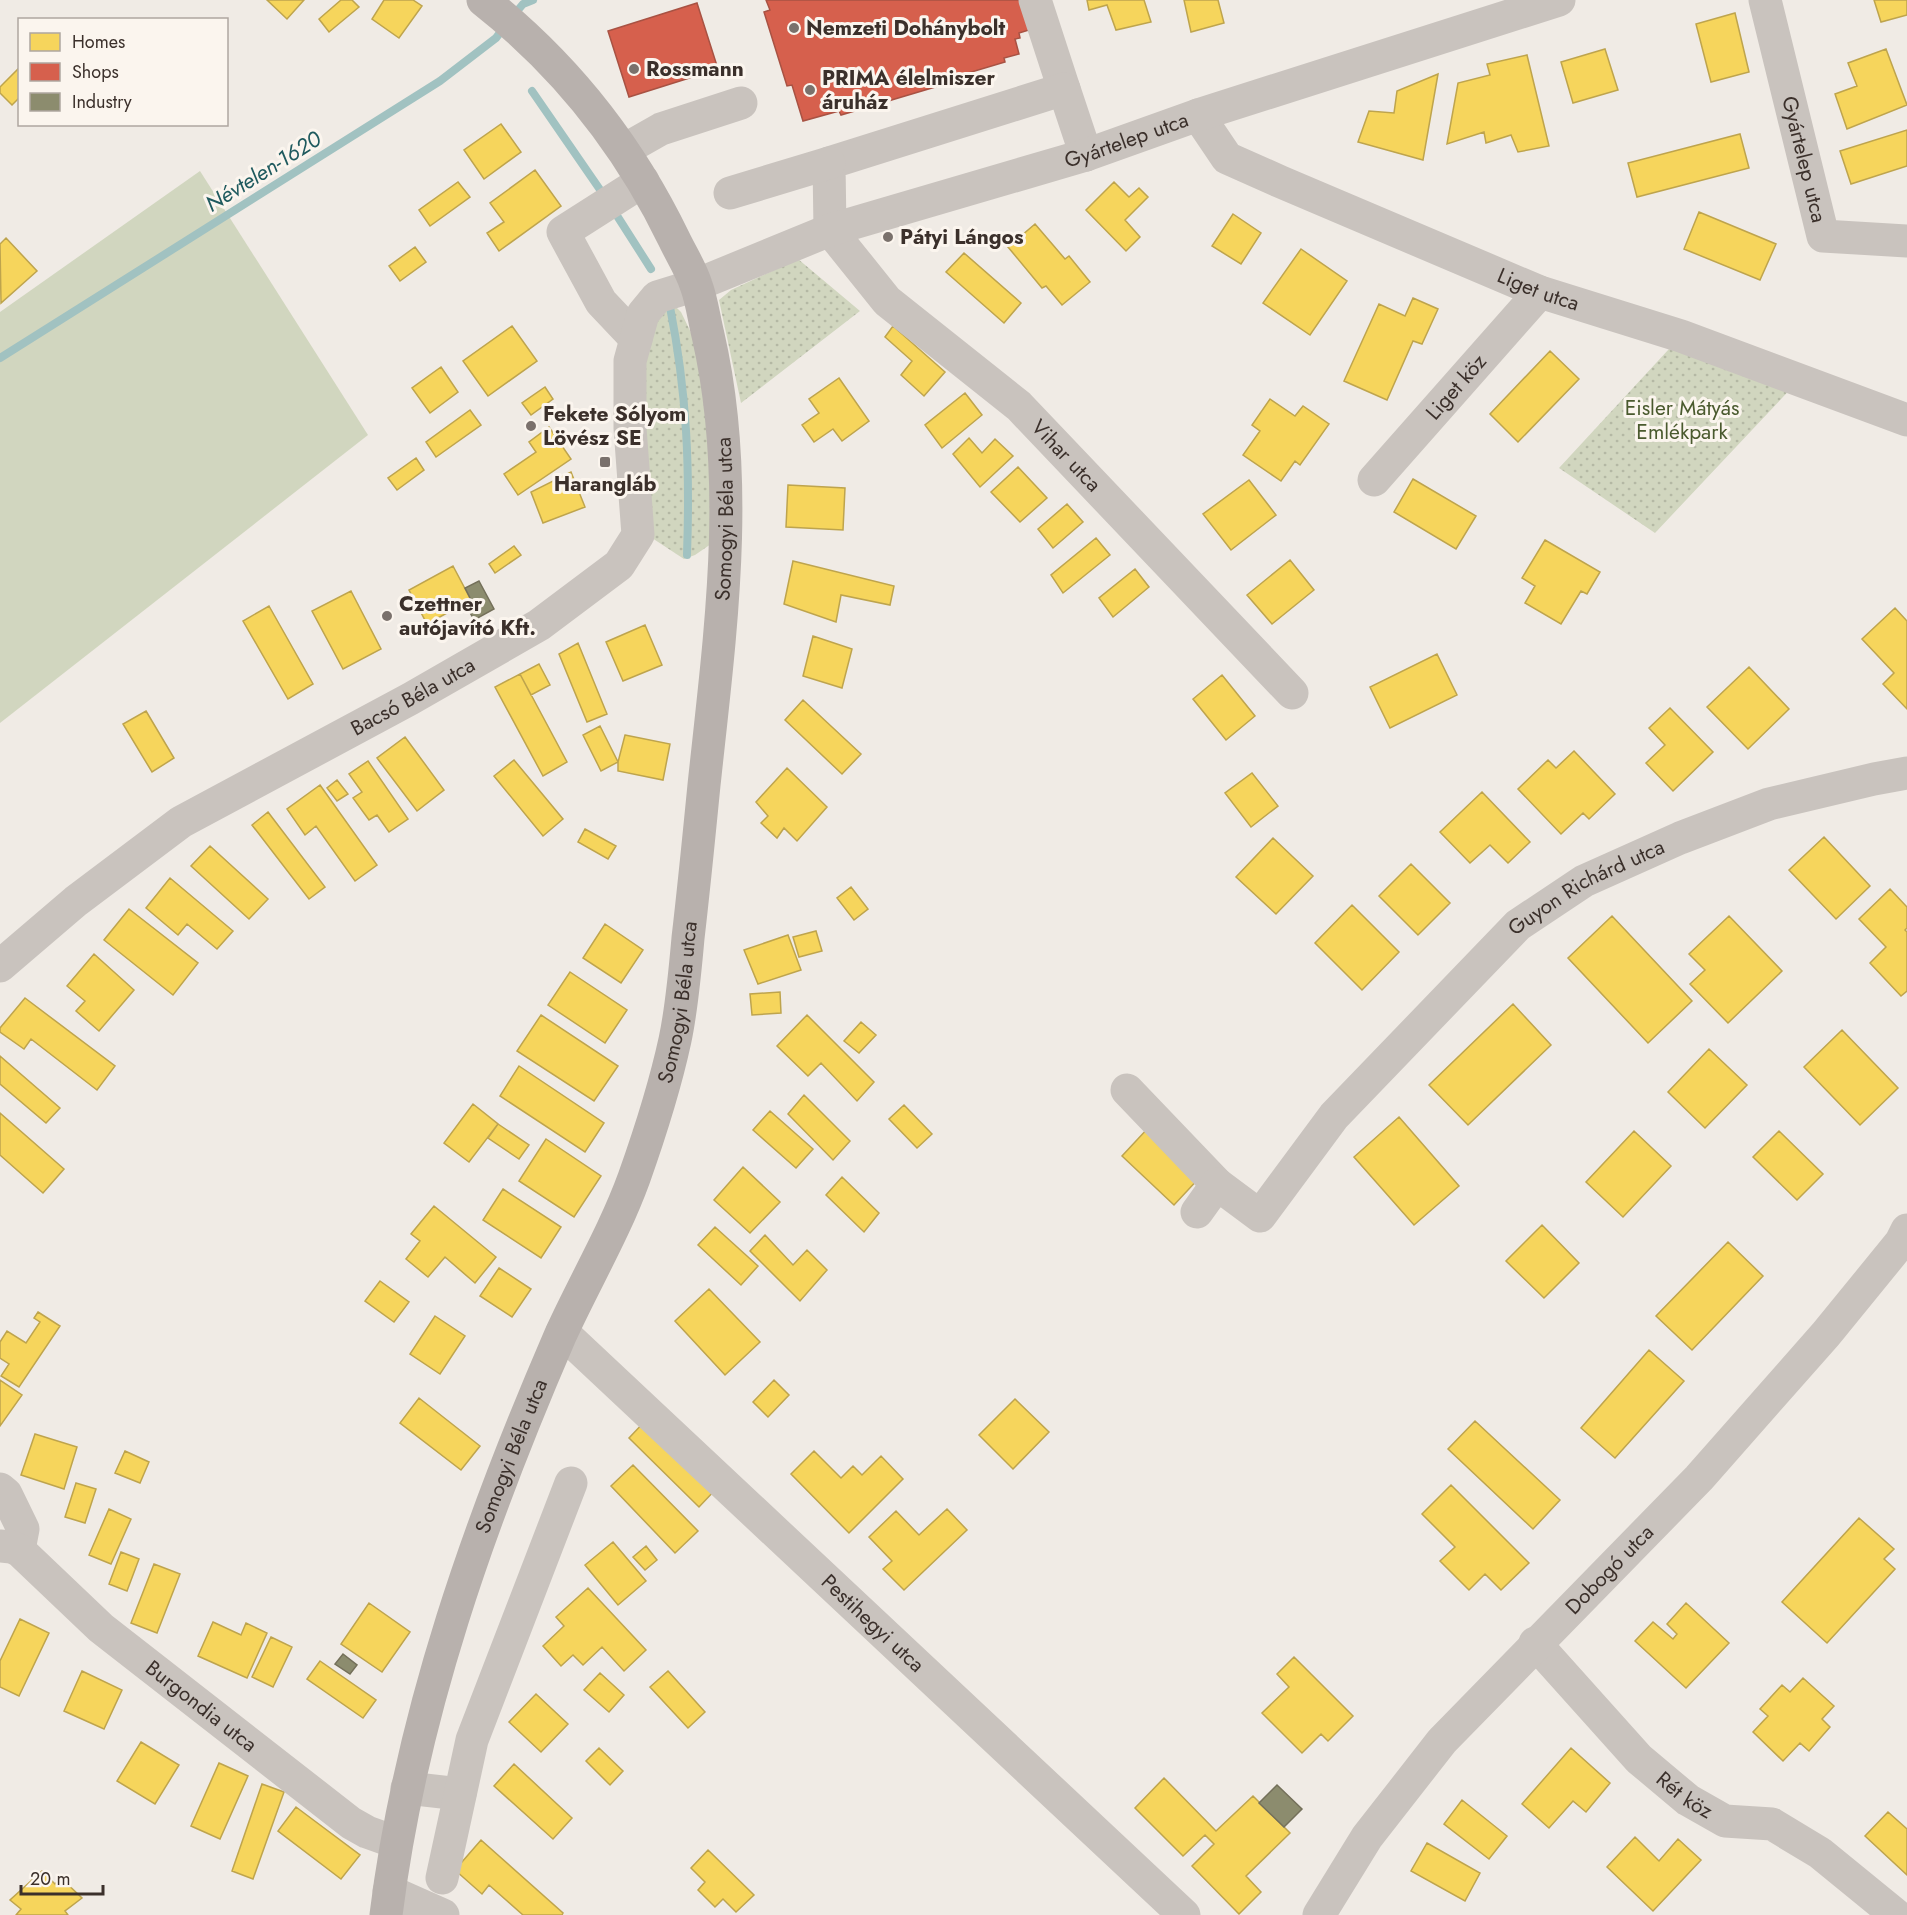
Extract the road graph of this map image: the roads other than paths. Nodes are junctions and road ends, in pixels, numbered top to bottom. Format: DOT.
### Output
graph roads {
  1 [pos="483,0"];
  2 [pos="1035,0"];
  3 [pos="1559,0"];
  4 [pos="1765,0"];
  5 [pos="1064,88"];
  6 [pos="741,103"];
  7 [pos="1198,115"];
  8 [pos="624,150"];
  9 [pos="1086,155"];
  10 [pos="829,163"];
  11 [pos="643,181"];
  12 [pos="730,193"];
  13 [pos="830,230"];
  14 [pos="1907,241"];
  15 [pos="696,285"];
  16 [pos="1540,292"];
  17 [pos="636,339"];
  18 [pos="1907,420"];
  19 [pos="1374,480"];
  20 [pos="1292,693"];
  21 [pos="1907,773"];
  22 [pos="0,966"];
  23 [pos="1127,1090"];
  24 [pos="1217,1184"];
  25 [pos="1197,1212"];
  26 [pos="1907,1230"];
  27 [pos="562,1332"];
  28 [pos="571,1483"];
  29 [pos="0,1489"];
  30 [pos="10,1548"];
  31 [pos="1535,1643"];
  32 [pos="407,1788"];
  33 [pos="460,1794"];
  34 [pos="395,1842"];
  35 [pos="442,1878"];
  36 [pos="387,1903"];
  37 [pos="443,1915"];
  38 [pos="1184,1915"];
  39 [pos="1320,1915"];
  40 [pos="1896,1915"];
  1 -- 8 [label="main road, Somogyi Béla utca"];
  2 -- 5 [label="street"];
  3 -- 7 [label="street, Gyártelep utca"];
  4 -- 14 [label="street, Gyártelep utca"];
  5 -- 9 [label="street"];
  5 -- 10 [label="street"];
  6 -- 8 [label="street"];
  7 -- 9 [label="street, Gyártelep utca"];
  7 -- 16 [label="street, Liget utca"];
  8 -- 11 [label="main road, Somogyi Béla utca"];
  9 -- 13 [label="street, Gyártelep utca"];
  10 -- 12 [label="street"];
  10 -- 13 [label="street"];
  11 -- 15 [label="main road, Somogyi Béla utca"];
  11 -- 17 [label="street"];
  13 -- 15 [label="street, Gyártelep utca"];
  13 -- 20 [label="street, Vihar utca"];
  15 -- 17 [label="street, Bacsó Béla utca"];
  15 -- 27 [label="main road, Somogyi Béla utca"];
  16 -- 18 [label="street, Liget utca"];
  16 -- 19 [label="street, Liget köz"];
  17 -- 22 [label="street, Bacsó Béla utca"];
  21 -- 24 [label="street, Guyon Richárd utca"];
  23 -- 24 [label="street"];
  24 -- 25 [label="street"];
  26 -- 31 [label="street, Dobogó utca"];
  27 -- 32 [label="main road, Somogyi Béla utca"];
  27 -- 38 [label="street, Pestihegyi utca"];
  28 -- 33 [label="street"];
  29 -- 30 [label="street, Burgondia utca"];
  30 -- 34 [label="street, Burgondia utca"];
  31 -- 39 [label="street, Dobogó utca"];
  31 -- 40 [label="street, Rét köz"];
  32 -- 33 [label="street"];
  32 -- 34 [label="main road, Somogyi Béla utca"];
  33 -- 35 [label="street"];
  34 -- 36 [label="main road, Somogyi Béla utca"];
  36 -- 37 [label="street"];
}
